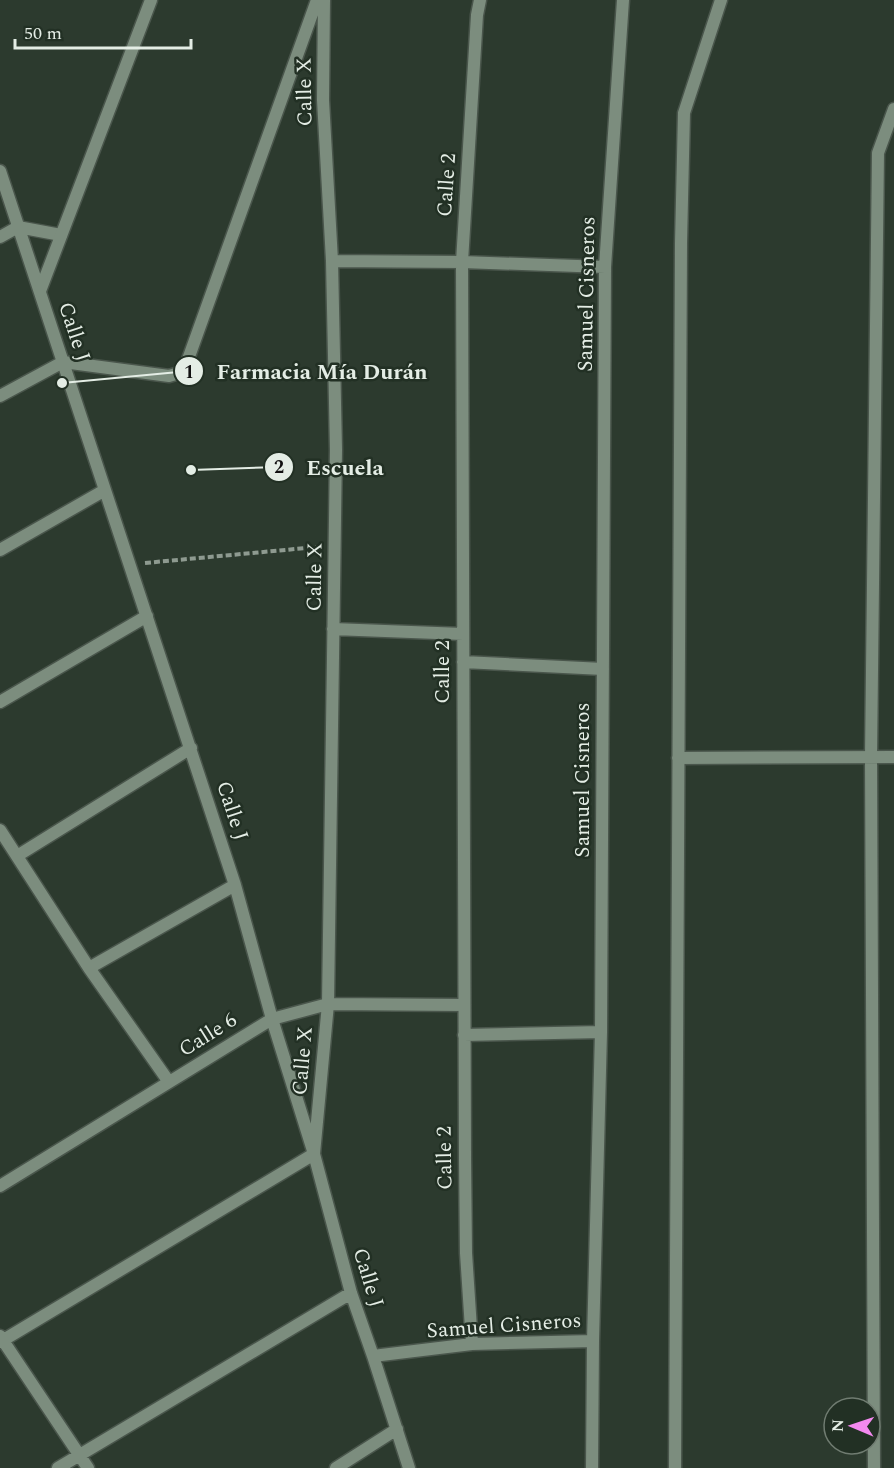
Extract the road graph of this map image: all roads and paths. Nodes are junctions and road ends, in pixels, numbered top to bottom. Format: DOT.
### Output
graph roads {
  1 [pos="151,0"];
  2 [pos="317,0"];
  3 [pos="324,0"];
  4 [pos="480,0"];
  5 [pos="623,0"];
  6 [pos="721,0"];
  7 [pos="894,108"];
  8 [pos="0,171"];
  9 [pos="18,226"];
  10 [pos="61,236"];
  11 [pos="0,237"];
  12 [pos="332,261"];
  13 [pos="462,262"];
  14 [pos="605,267"];
  15 [pos="40,291"];
  16 [pos="63,362"];
  17 [pos="0,396"];
  18 [pos="105,490"];
  19 [pos="335,545"];
  20 [pos="0,550"];
  21 [pos="130,565"];
  22 [pos="147,616"];
  23 [pos="333,629"];
  24 [pos="463,634"];
  25 [pos="463,662"];
  26 [pos="603,669"];
  27 [pos="0,702"];
  28 [pos="190,748"];
  29 [pos="871,757"];
  30 [pos="894,757"];
  31 [pos="678,758"];
  32 [pos="0,830"];
  33 [pos="17,855"];
  34 [pos="236,885"];
  35 [pos="89,968"];
  36 [pos="328,1004"];
  37 [pos="464,1005"];
  38 [pos="272,1019"];
  39 [pos="601,1032"];
  40 [pos="464,1035"];
  41 [pos="169,1082"];
  42 [pos="314,1154"];
  43 [pos="0,1186"];
  44 [pos="351,1293"];
  45 [pos="1,1340"];
  46 [pos="592,1341"];
  47 [pos="472,1344"];
  48 [pos="374,1356"];
  49 [pos="397,1430"];
  50 [pos="80,1454"];
  51 [pos="58,1468"];
  52 [pos="88,1468"];
  53 [pos="336,1468"];
  54 [pos="409,1468"];
  55 [pos="592,1468"];
  56 [pos="675,1468"];
  57 [pos="874,1468"];
  1 -- 10 [label="street"];
  2 -- 16 [label="street"];
  3 -- 12 [label="street, Calle X"];
  4 -- 13 [label="street, Calle 2"];
  5 -- 14 [label="street, Samuel Cisneros"];
  6 -- 31 [label="street"];
  7 -- 29 [label="street"];
  8 -- 9 [label="street, Calle J"];
  9 -- 10 [label="street"];
  9 -- 11 [label="street"];
  9 -- 15 [label="street, Calle J"];
  10 -- 15 [label="street"];
  12 -- 13 [label="street"];
  12 -- 19 [label="street, Calle X"];
  13 -- 14 [label="street"];
  13 -- 24 [label="street, Calle 2"];
  14 -- 26 [label="street, Samuel Cisneros"];
  15 -- 16 [label="street, Calle J"];
  16 -- 17 [label="street"];
  16 -- 18 [label="street, Calle J"];
  18 -- 20 [label="street"];
  18 -- 21 [label="street, Calle J"];
  19 -- 21 [label="path"];
  19 -- 23 [label="street, Calle X"];
  21 -- 22 [label="street, Calle J"];
  22 -- 27 [label="street"];
  22 -- 28 [label="street, Calle J"];
  23 -- 24 [label="street"];
  23 -- 36 [label="street, Calle X"];
  24 -- 25 [label="street, Calle 2"];
  25 -- 26 [label="street"];
  25 -- 37 [label="street, Calle 2"];
  26 -- 39 [label="street, Samuel Cisneros"];
  28 -- 33 [label="street"];
  28 -- 34 [label="street, Calle J"];
  29 -- 30 [label="street"];
  29 -- 31 [label="street"];
  29 -- 57 [label="street"];
  31 -- 56 [label="street"];
  32 -- 33 [label="street"];
  33 -- 35 [label="street"];
  34 -- 35 [label="street"];
  34 -- 38 [label="street, Calle J"];
  35 -- 41 [label="street"];
  36 -- 37 [label="street, Calle 6"];
  36 -- 38 [label="street, Calle 6"];
  36 -- 42 [label="street, Calle X"];
  37 -- 40 [label="street, Calle 2"];
  38 -- 41 [label="street, Calle 6"];
  38 -- 42 [label="street, Calle J"];
  39 -- 40 [label="street"];
  39 -- 46 [label="street, Samuel Cisneros"];
  40 -- 47 [label="street, Calle 2"];
  41 -- 43 [label="street, Calle 6"];
  42 -- 44 [label="street, Calle J"];
  42 -- 45 [label="street"];
  44 -- 48 [label="street, Calle J"];
  44 -- 50 [label="street"];
  45 -- 50 [label="street"];
  46 -- 47 [label="street, Samuel Cisneros"];
  46 -- 55 [label="street"];
  47 -- 48 [label="street, Samuel Cisneros"];
  48 -- 49 [label="street, Calle J"];
  49 -- 53 [label="street"];
  49 -- 54 [label="street, Calle J"];
  50 -- 51 [label="street"];
  50 -- 52 [label="street"];
}
